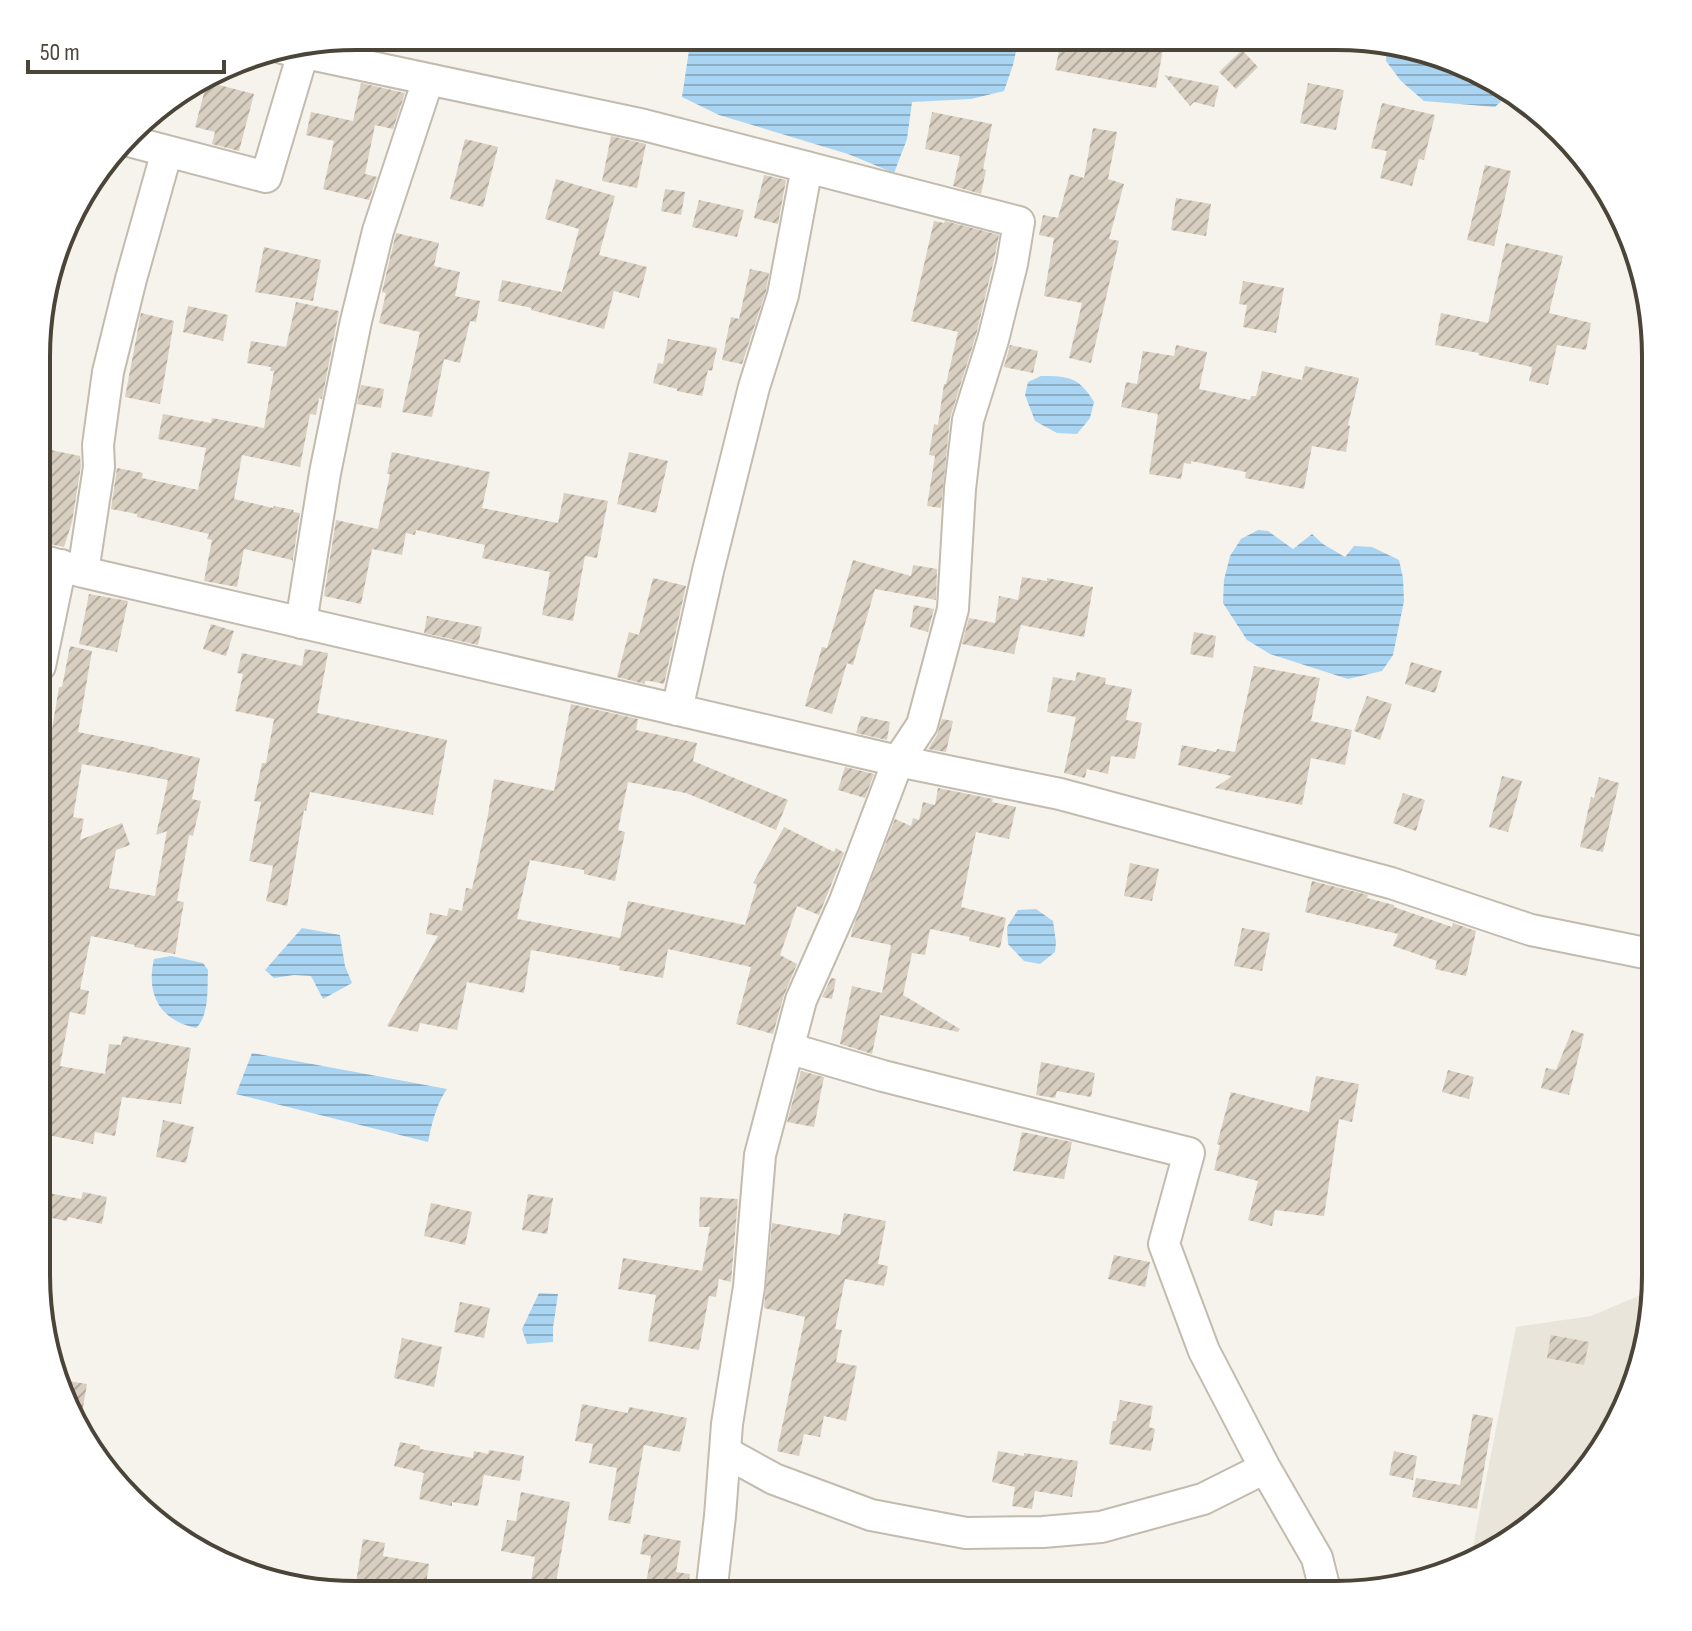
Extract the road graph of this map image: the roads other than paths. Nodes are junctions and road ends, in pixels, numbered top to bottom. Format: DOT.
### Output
graph roads {
  1 [pos="307,54"];
  2 [pos="291,57"];
  3 [pos="428,80"];
  4 [pos="137,143"];
  5 [pos="167,151"];
  6 [pos="807,167"];
  7 [pos="62,566"];
  8 [pos="50,621"];
  9 [pos="301,623"];
  10 [pos="677,710"];
  11 [pos="898,761"];
  12 [pos="1642,952"];
  13 [pos="788,1048"];
  14 [pos="725,1452"];
  15 [pos="1265,1468"];
  16 [pos="712,1581"];
  17 [pos="1323,1581"];
  1 -- 3 [label="street"];
  2 -- 5 [label="street"];
  3 -- 6 [label="street"];
  3 -- 9 [label="street"];
  4 -- 5 [label="street"];
  5 -- 7 [label="street"];
  6 -- 10 [label="street"];
  6 -- 11 [label="street"];
  7 -- 8 [label="street"];
  7 -- 9 [label="street"];
  9 -- 10 [label="street"];
  10 -- 11 [label="street"];
  11 -- 12 [label="street"];
  11 -- 13 [label="street"];
  13 -- 14 [label="street"];
  13 -- 15 [label="street"];
  14 -- 15 [label="street"];
  14 -- 16 [label="street"];
  15 -- 17 [label="street"];
}
